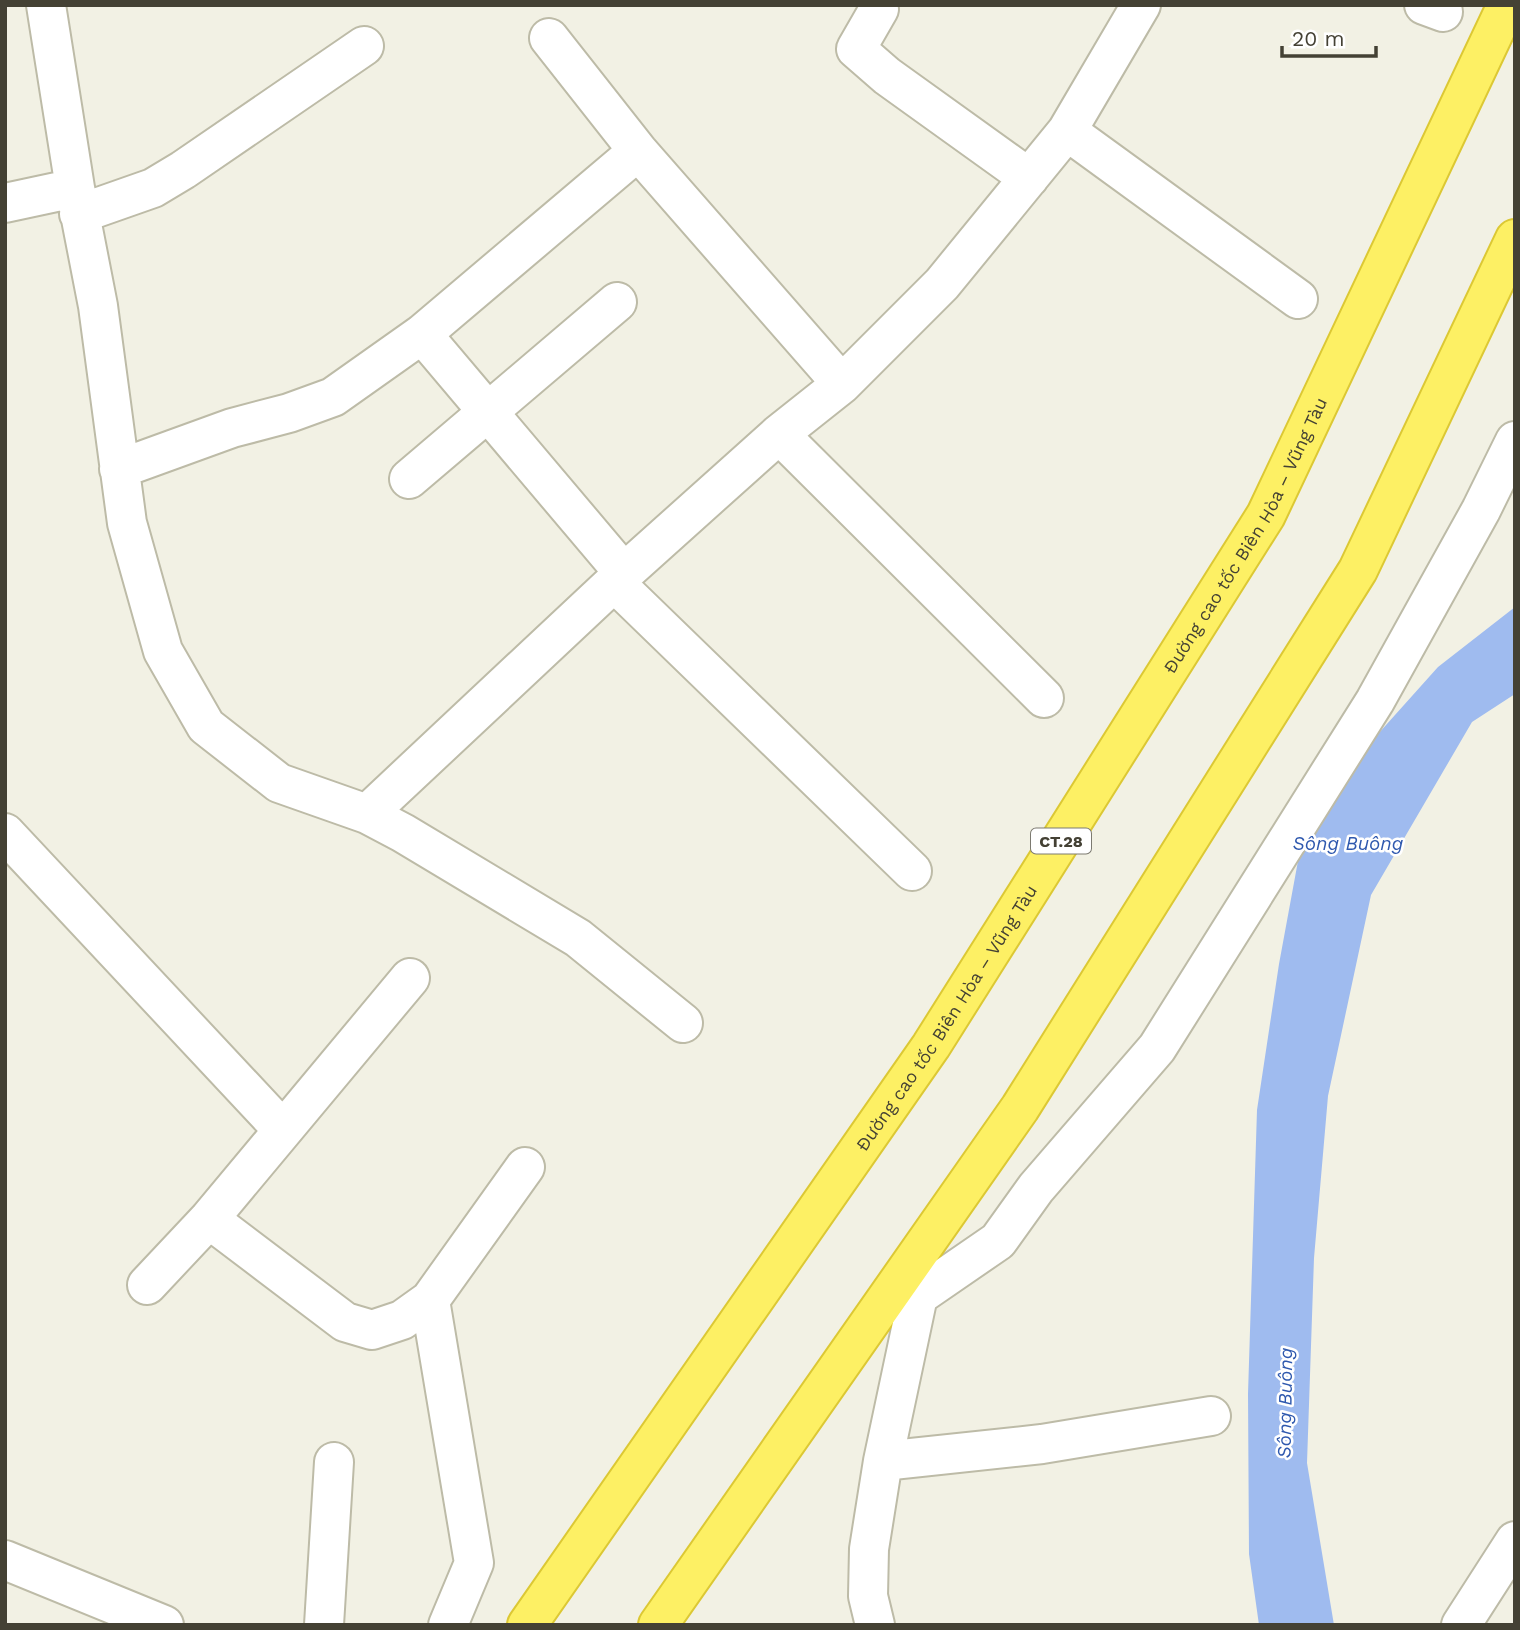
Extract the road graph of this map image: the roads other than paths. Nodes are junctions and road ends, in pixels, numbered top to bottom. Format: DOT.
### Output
graph roads {
  1 [pos="46,5"];
  2 [pos="1141,5"];
  3 [pos="1507,5"];
  4 [pos="879,9"];
  5 [pos="549,38"];
  6 [pos="363,46"];
  7 [pos="1067,131"];
  8 [pos="638,151"];
  9 [pos="1029,178"];
  10 [pos="77,201"];
  11 [pos="5,202"];
  12 [pos="1515,239"];
  13 [pos="1298,299"];
  14 [pos="617,302"];
  15 [pos="422,334"];
  16 [pos="842,384"];
  17 [pos="489,411"];
  18 [pos="779,434"];
  19 [pos="1515,441"];
  20 [pos="120,469"];
  21 [pos="409,479"];
  22 [pos="619,578"];
  23 [pos="1044,698"];
  24 [pos="367,814"];
  25 [pos="5,833"];
  26 [pos="912,871"];
  27 [pos="410,978"];
  28 [pos="683,1023"];
  29 [pos="282,1129"];
  30 [pos="525,1167"];
  31 [pos="209,1219"];
  32 [pos="147,1285"];
  33 [pos="430,1300"];
  34 [pos="1211,1416"];
  35 [pos="883,1461"];
  36 [pos="334,1462"];
  37 [pos="1515,1541"];
  38 [pos="5,1560"];
  39 [pos="163,1625"];
  40 [pos="324,1625"];
  41 [pos="448,1625"];
  42 [pos="527,1625"];
  43 [pos="658,1625"];
  44 [pos="875,1625"];
  45 [pos="1461,1625"];
  1 -- 10 [label="street"];
  2 -- 7 [label="street"];
  3 -- 42 [label="highway, Đường cao tốc Biên Hòa – Vũng Tàu / CT.28"];
  4 -- 9 [label="street"];
  5 -- 8 [label="street"];
  6 -- 10 [label="street"];
  7 -- 9 [label="street"];
  7 -- 13 [label="street"];
  8 -- 15 [label="street"];
  8 -- 16 [label="street"];
  9 -- 16 [label="street"];
  10 -- 11 [label="street"];
  10 -- 20 [label="street"];
  12 -- 43 [label="highway"];
  14 -- 17 [label="street"];
  15 -- 17 [label="street"];
  15 -- 20 [label="street"];
  16 -- 18 [label="street"];
  17 -- 21 [label="street"];
  17 -- 22 [label="street"];
  18 -- 22 [label="street"];
  18 -- 23 [label="street"];
  19 -- 35 [label="street"];
  20 -- 24 [label="street"];
  22 -- 24 [label="street"];
  22 -- 26 [label="street"];
  24 -- 28 [label="street"];
  25 -- 29 [label="street"];
  27 -- 29 [label="street"];
  29 -- 31 [label="street"];
  30 -- 33 [label="street"];
  31 -- 32 [label="street"];
  31 -- 33 [label="street"];
  33 -- 41 [label="street"];
  34 -- 35 [label="street"];
  35 -- 44 [label="street"];
  36 -- 40 [label="street"];
  37 -- 45 [label="street"];
  38 -- 39 [label="street"];
}
